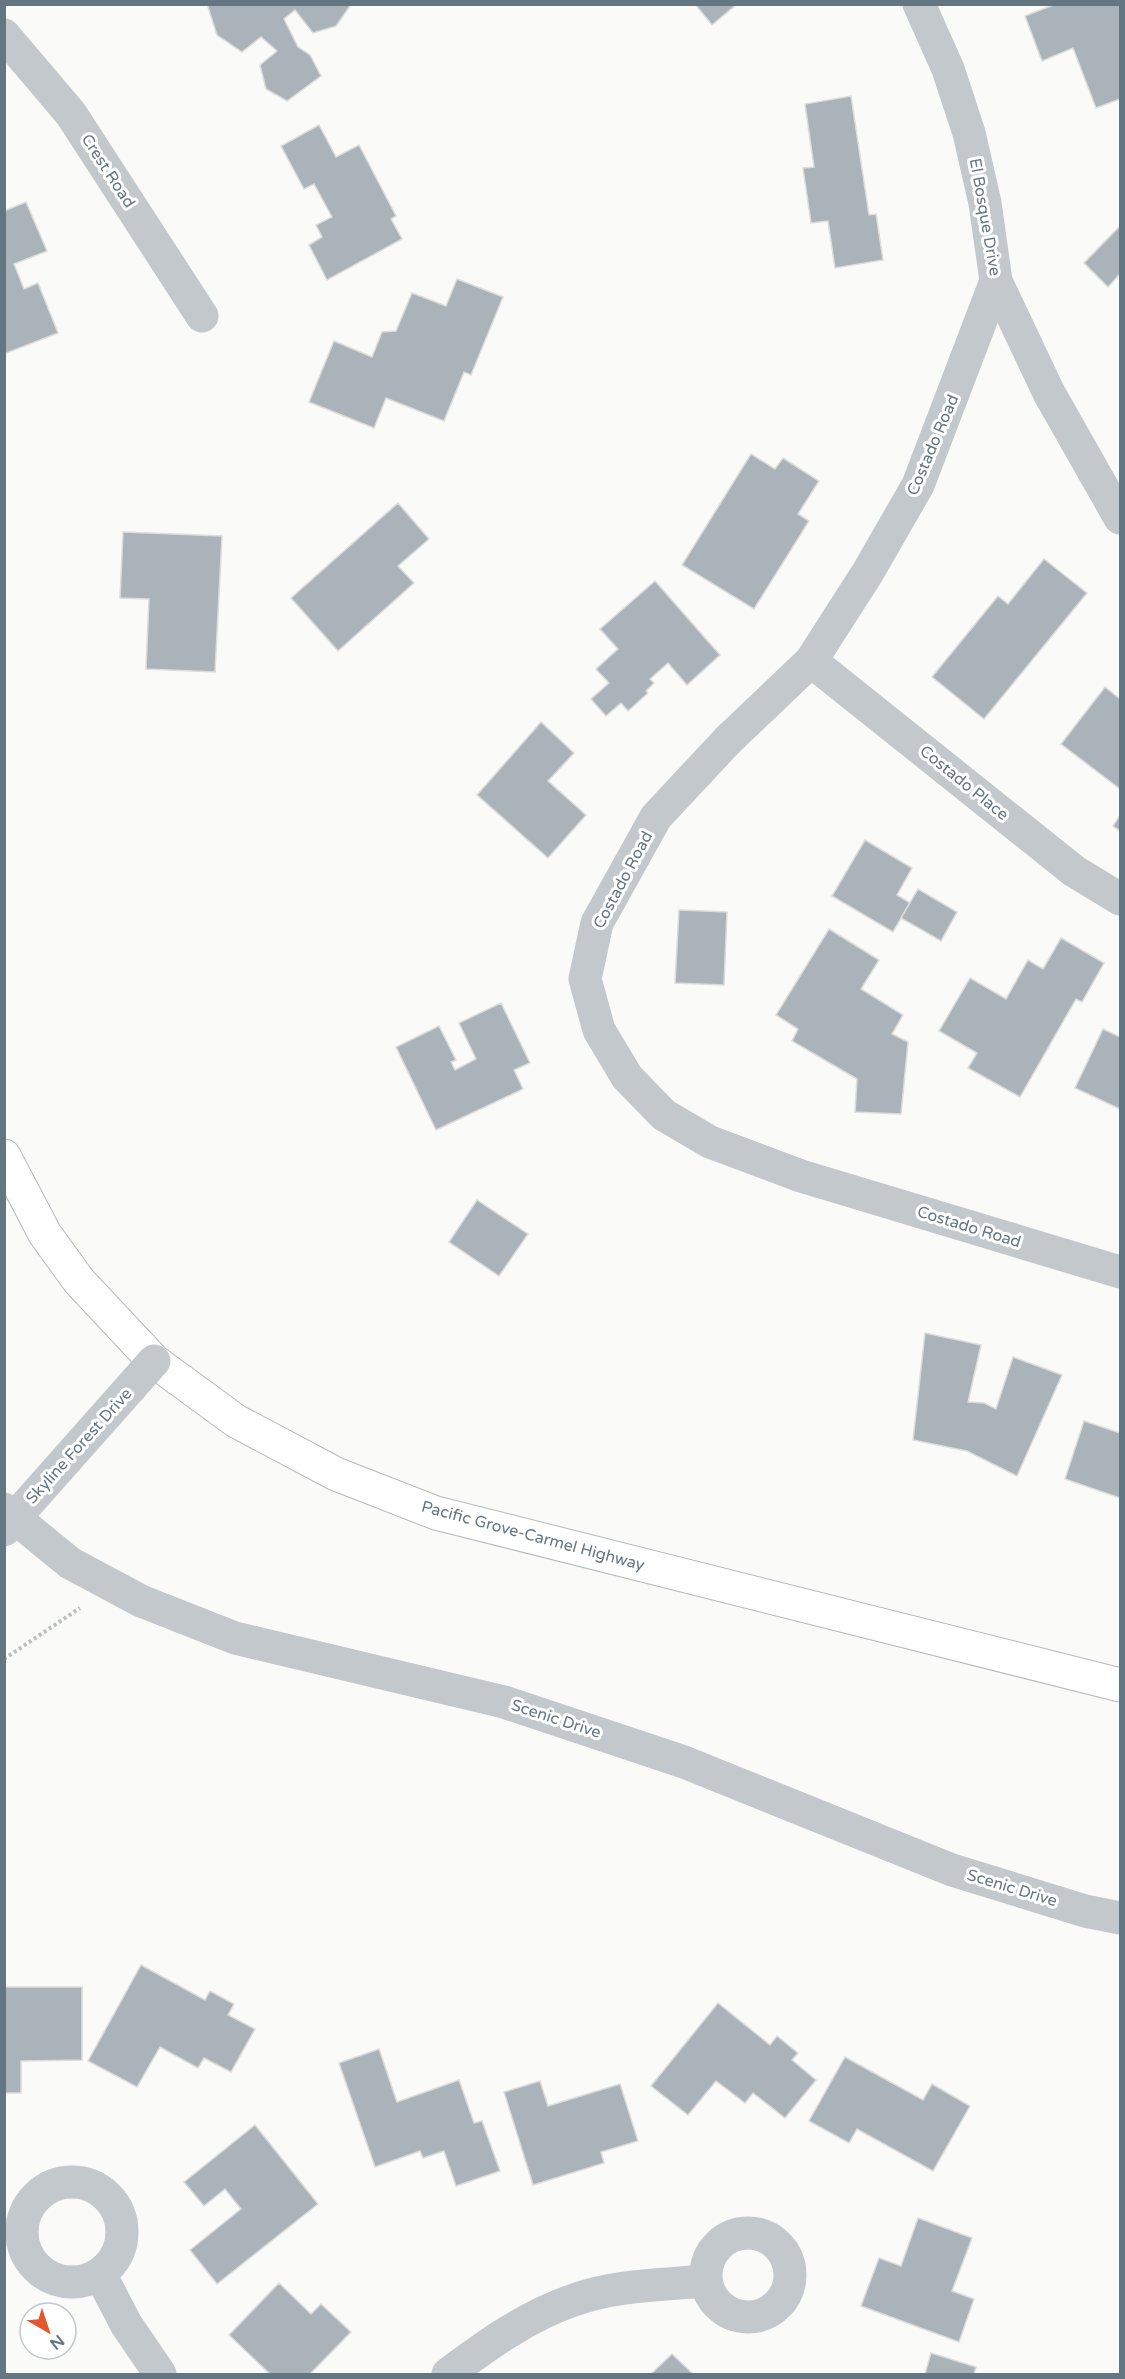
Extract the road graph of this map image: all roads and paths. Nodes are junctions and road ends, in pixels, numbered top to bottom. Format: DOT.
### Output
graph roads {
  1 [pos="919,4"];
  2 [pos="4,35"];
  3 [pos="996,281"];
  4 [pos="202,316"];
  5 [pos="1120,518"];
  6 [pos="811,661"];
  7 [pos="1120,899"];
  8 [pos="4,1156"];
  9 [pos="1120,1272"];
  10 [pos="154,1361"];
  11 [pos="4,1509"];
  12 [pos="4,1530"];
  13 [pos="113,1586"];
  14 [pos="4,1659"];
  15 [pos="1120,1685"];
  16 [pos="1120,1918"];
  17 [pos="100,2274"];
  18 [pos="705,2281"];
  19 [pos="160,2374"];
  20 [pos="448,2374"];
  1 -- 3 [label="street, El Bosque Drive"];
  2 -- 4 [label="street, Crest Road"];
  3 -- 5 [label="street, El Bosque Drive"];
  3 -- 6 [label="street, Costado Road"];
  6 -- 7 [label="street, Costado Place"];
  6 -- 9 [label="street, Costado Road"];
  8 -- 10 [label="main road, Pacific Grove-Carmel Highway"];
  10 -- 12 [label="street, Skyline Forest Drive, bridge"];
  10 -- 15 [label="main road, Pacific Grove-Carmel Highway"];
  11 -- 13 [label="street, Scenic Drive"];
  13 -- 14 [label="path"];
  13 -- 16 [label="street, Scenic Drive"];
  17 -- 19 [label="street"];
  18 -- 20 [label="street"];
}
